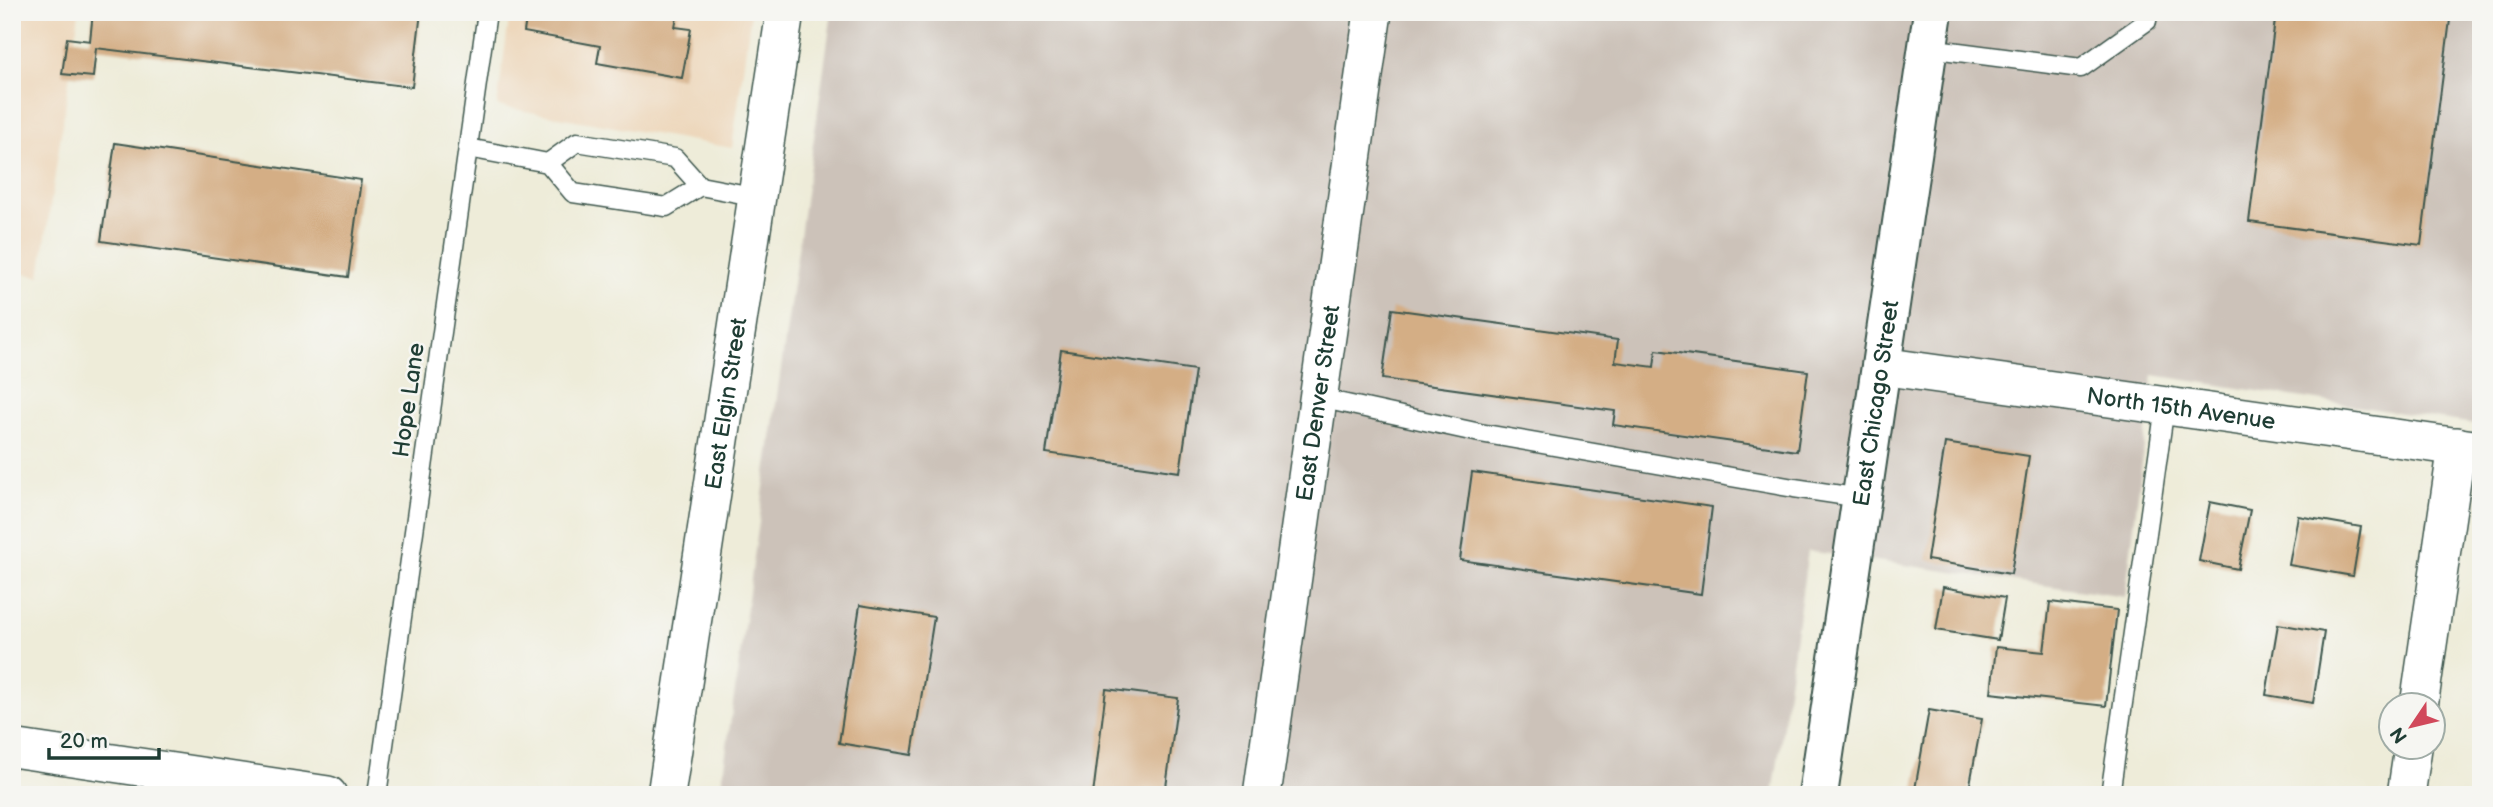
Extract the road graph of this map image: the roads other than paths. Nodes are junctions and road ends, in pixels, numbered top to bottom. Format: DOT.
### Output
graph roads {
  1 [pos="487,12"];
  2 [pos="785,12"];
  3 [pos="1373,12"];
  4 [pos="2148,12"];
  5 [pos="1930,30"];
  6 [pos="468,148"];
  7 [pos="548,163"];
  8 [pos="700,186"];
  9 [pos="758,197"];
  10 [pos="1881,366"];
  11 [pos="1318,398"];
  12 [pos="2165,406"];
  13 [pos="2469,448"];
  14 [pos="1861,498"];
  15 [pos="2422,692"];
  16 [pos="13,750"];
  17 [pos="2411,762"];
  18 [pos="328,795"];
  19 [pos="377,795"];
  20 [pos="666,795"];
  21 [pos="1262,795"];
  22 [pos="1818,795"];
  23 [pos="2110,795"];
  24 [pos="2406,795"];
  1 -- 6 [label="lane, Hope Lane"];
  2 -- 9 [label="street, East Elgin Street"];
  3 -- 11 [label="street, East Denver Street"];
  4 -- 5 [label="lane"];
  5 -- 10 [label="street, East Chicago Street"];
  6 -- 7 [label="lane"];
  6 -- 19 [label="lane, Hope Lane"];
  7 -- 8 [label="lane"];
  7 -- 8 [label="lane"];
  8 -- 9 [label="lane"];
  9 -- 20 [label="street, East Elgin Street"];
  10 -- 12 [label="street, North 15th Avenue"];
  10 -- 14 [label="street, East Chicago Street"];
  11 -- 14 [label="lane"];
  11 -- 21 [label="street, East Denver Street"];
  12 -- 13 [label="street, North 15th Avenue"];
  12 -- 23 [label="lane"];
  13 -- 15 [label="street"];
  14 -- 22 [label="street, East Chicago Street"];
  16 -- 18 [label="street"];
  17 -- 24 [label="street"];
}
